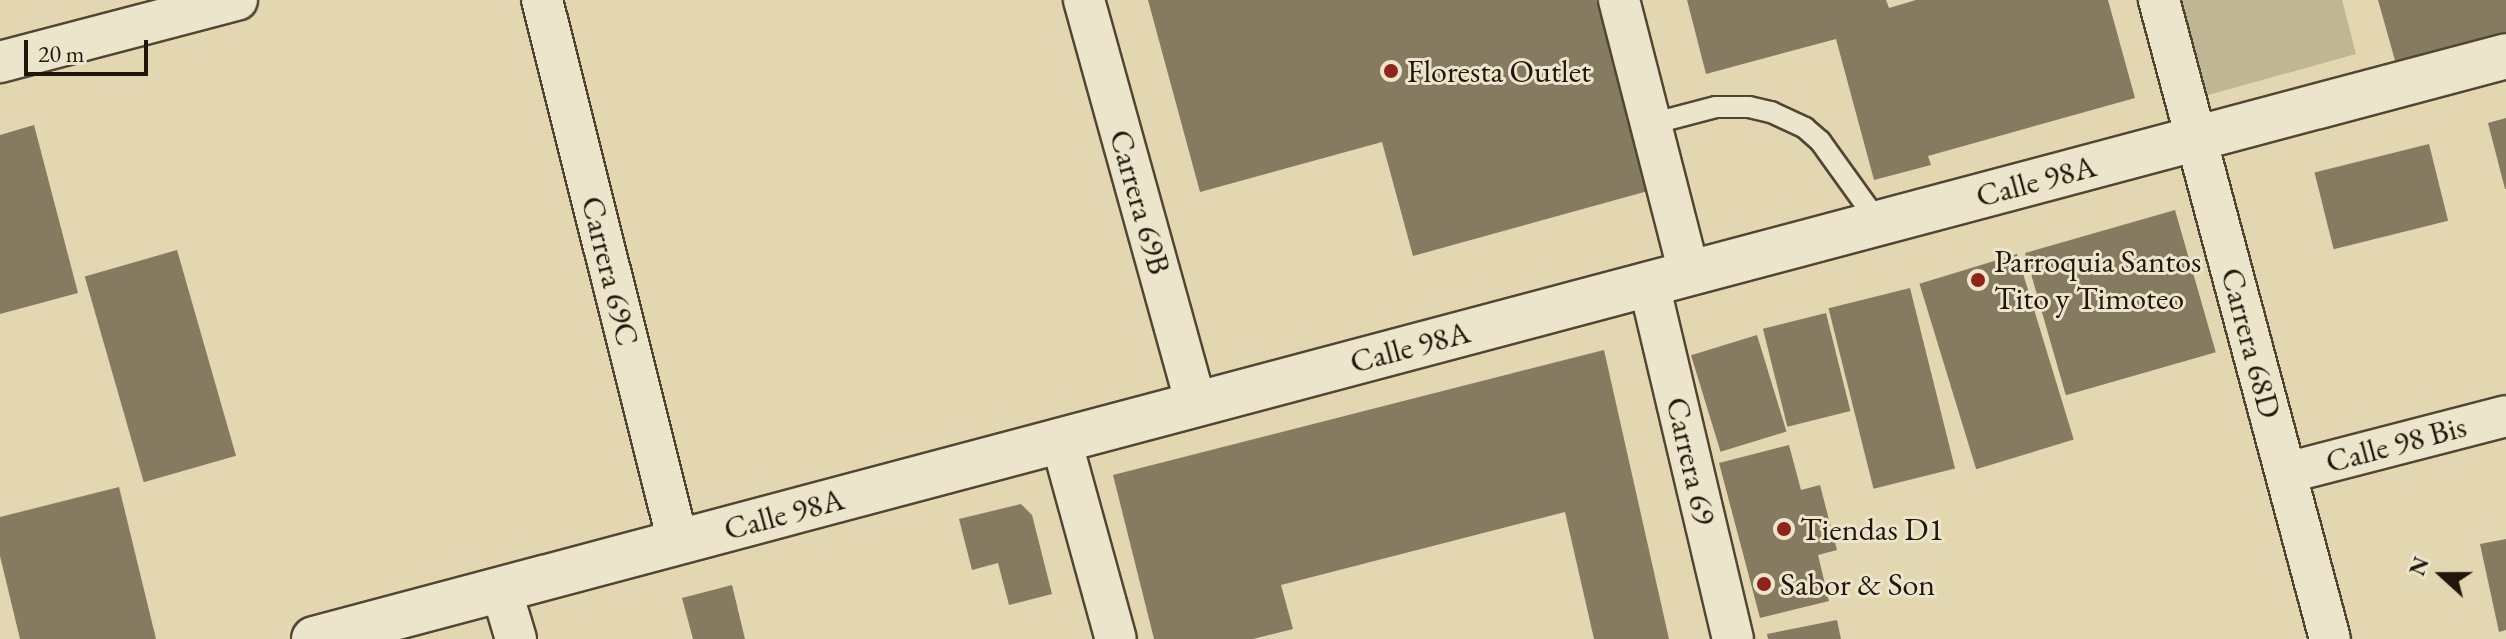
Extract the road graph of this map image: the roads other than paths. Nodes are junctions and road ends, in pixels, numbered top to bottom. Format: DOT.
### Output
graph roads {
  1 [pos="237,0"];
  2 [pos="542,0"];
  3 [pos="1084,0"];
  4 [pos="1619,0"];
  5 [pos="2159,0"];
  6 [pos="2506,56"];
  7 [pos="0,62"];
  8 [pos="1651,124"];
  9 [pos="2196,138"];
  10 [pos="1879,223"];
  11 [pos="1669,278"];
  12 [pos="1196,404"];
  13 [pos="2506,416"];
  14 [pos="1061,440"];
  15 [pos="2286,473"];
  16 [pos="678,542"];
  17 [pos="501,589"];
  18 [pos="314,639"];
  19 [pos="516,639"];
  20 [pos="1116,639"];
  21 [pos="1733,639"];
  22 [pos="2330,639"];
  1 -- 7 [label="street"];
  2 -- 16 [label="street, Carrera 69C"];
  3 -- 12 [label="street, Carrera 69B"];
  4 -- 8 [label="street, Carrera 69"];
  5 -- 9 [label="street, Carrera 68D"];
  6 -- 9 [label="street, Calle 98A"];
  8 -- 10 [label="lane"];
  8 -- 11 [label="street, Carrera 69"];
  9 -- 10 [label="street, Calle 98A"];
  9 -- 15 [label="street, Carrera 68D"];
  10 -- 11 [label="street, Calle 98A"];
  11 -- 12 [label="street, Calle 98A"];
  11 -- 21 [label="street, Carrera 69"];
  12 -- 14 [label="street, Calle 98A"];
  13 -- 15 [label="street, Calle 98 Bis"];
  14 -- 16 [label="street, Calle 98A"];
  14 -- 20 [label="street"];
  15 -- 22 [label="street, Carrera 68D"];
  16 -- 17 [label="street, Calle 98A"];
  17 -- 18 [label="street, Calle 98A"];
  17 -- 19 [label="street"];
}
